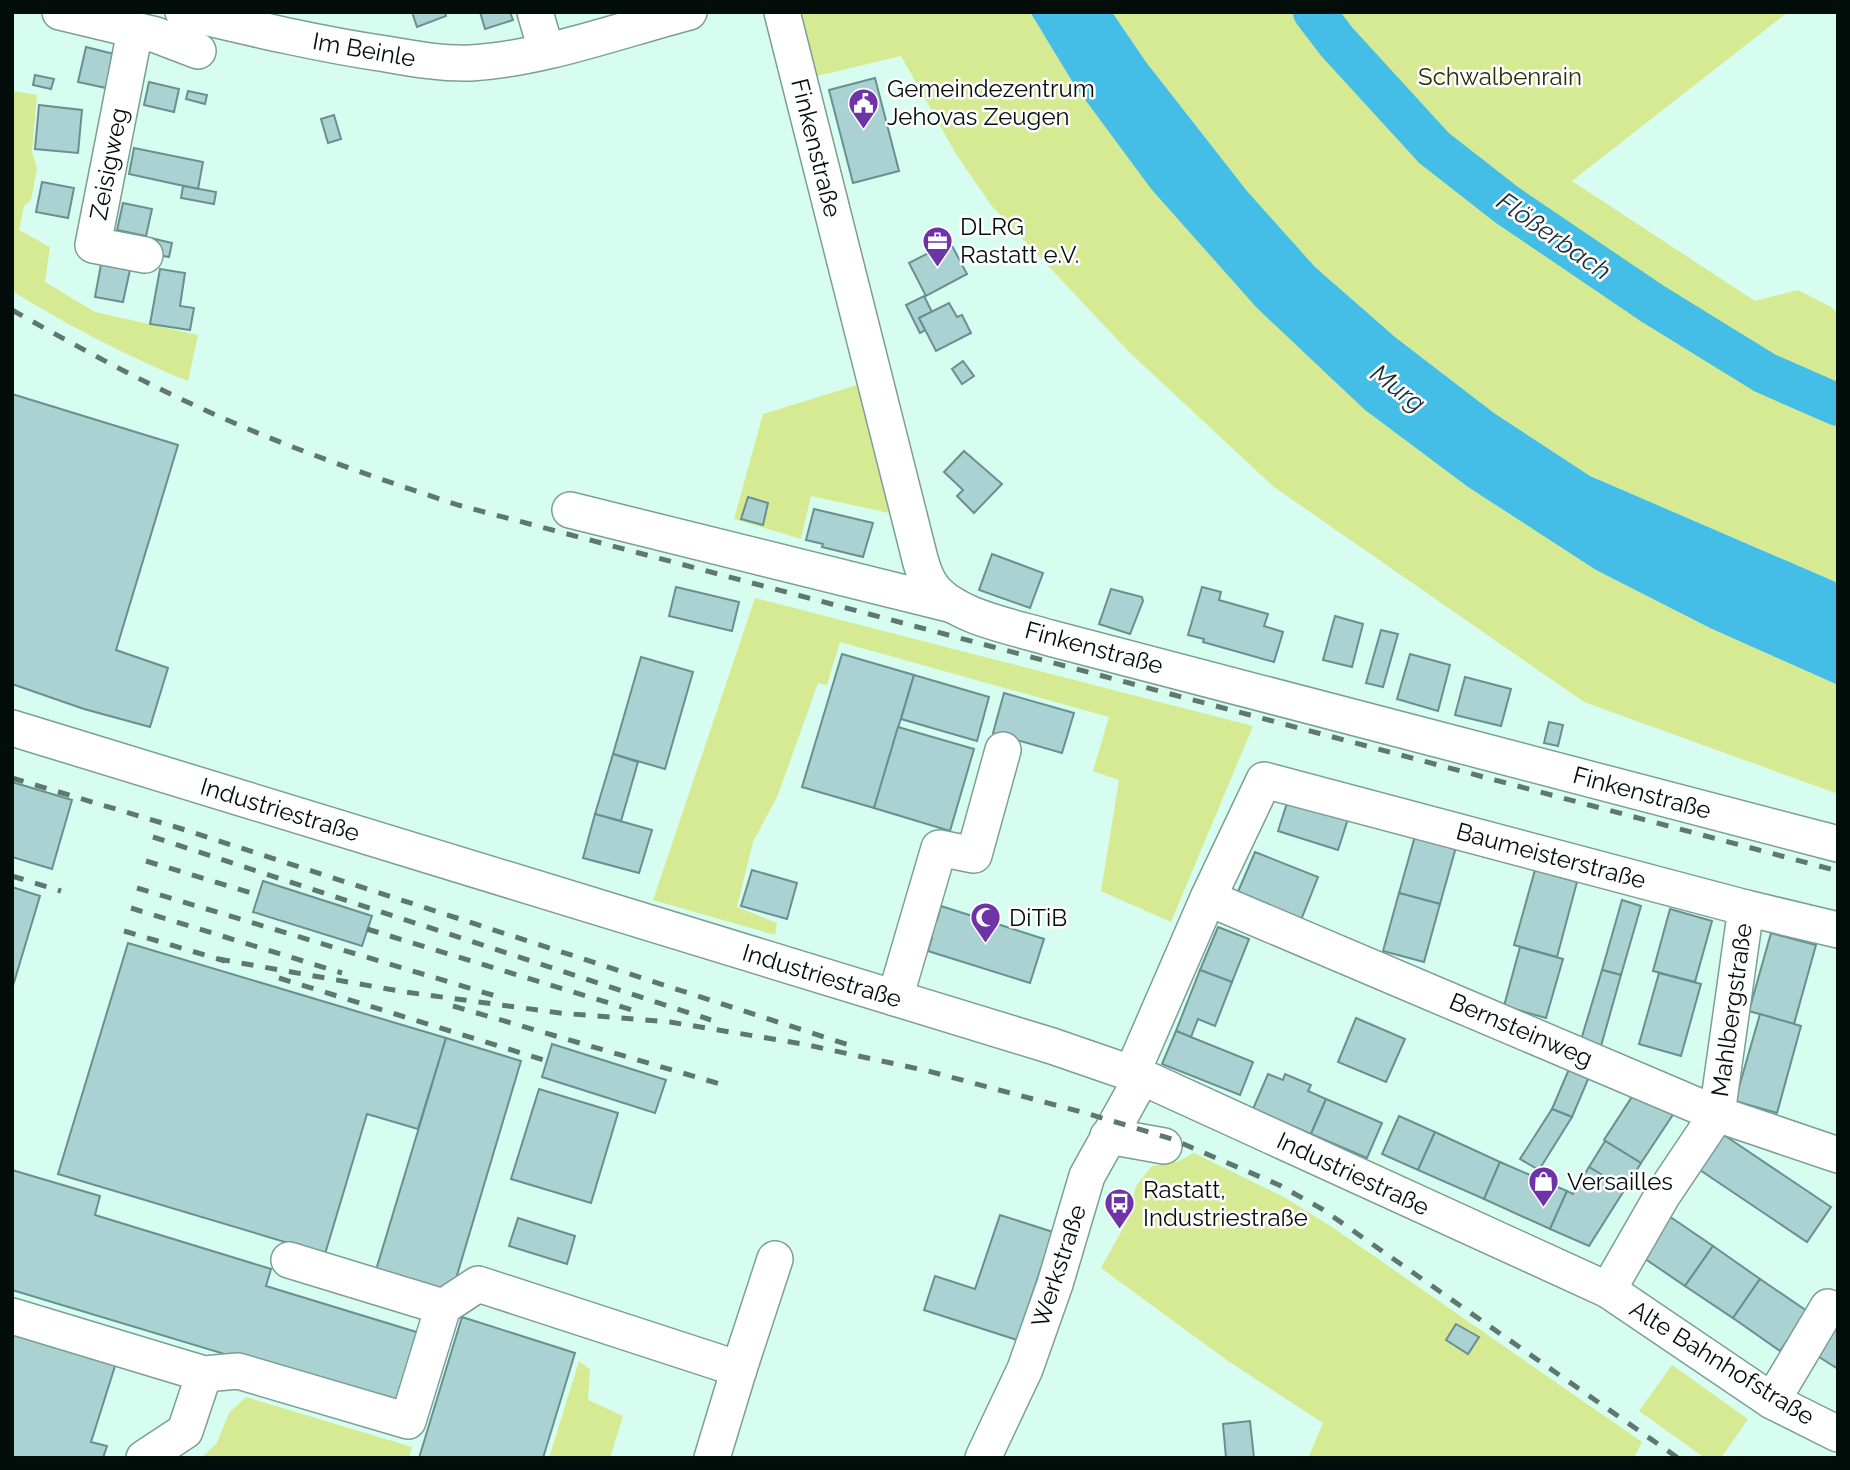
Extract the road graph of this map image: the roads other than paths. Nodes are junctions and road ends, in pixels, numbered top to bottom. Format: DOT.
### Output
graph roads {
  1 [pos="60,12"];
  2 [pos="183,12"];
  3 [pos="320,12"];
  4 [pos="535,12"];
  5 [pos="689,12"];
  6 [pos="782,12"];
  7 [pos="654,17"];
  8 [pos="135,31"];
  9 [pos="330,46"];
  10 [pos="546,50"];
  11 [pos="198,51"];
  12 [pos="145,255"];
  13 [pos="570,510"];
  14 [pos="953,606"];
  15 [pos="12,728"];
  16 [pos="1003,750"];
  17 [pos="1264,780"];
  18 [pos="1838,845"];
  19 [pos="1208,898"];
  20 [pos="1746,908"];
  21 [pos="1838,930"];
  22 [pos="895,998"];
  23 [pos="1137,1075"];
  24 [pos="1717,1114"];
  25 [pos="1108,1136"];
  26 [pos="1164,1146"];
  27 [pos="1838,1155"];
  28 [pos="775,1259"];
  29 [pos="289,1260"];
  30 [pos="1608,1290"];
  31 [pos="443,1307"];
  32 [pos="1828,1307"];
  33 [pos="12,1316"];
  34 [pos="739,1369"];
  35 [pos="204,1374"];
  36 [pos="1772,1401"];
  37 [pos="1838,1434"];
  38 [pos="144,1458"];
  39 [pos="712,1458"];
  40 [pos="983,1458"];
  1 -- 8 [label="street"];
  2 -- 9 [label="street, Im Beinle"];
  3 -- 9 [label="street"];
  4 -- 10 [label="street"];
  5 -- 7 [label="street, Im Beinle"];
  6 -- 14 [label="street, Finkenstraße"];
  7 -- 10 [label="street, Im Beinle"];
  8 -- 11 [label="street"];
  8 -- 12 [label="street, Zeisigweg"];
  9 -- 10 [label="street, Im Beinle"];
  13 -- 14 [label="street"];
  14 -- 18 [label="street, Finkenstraße"];
  15 -- 22 [label="street, Industriestraße"];
  16 -- 22 [label="street"];
  17 -- 19 [label="street, Werkstraße"];
  17 -- 20 [label="street, Baumeisterstraße"];
  19 -- 23 [label="street, Werkstraße"];
  19 -- 24 [label="street, Bernsteinweg"];
  20 -- 21 [label="street, Baumeisterstraße"];
  20 -- 24 [label="street, Mahlbergstraße"];
  22 -- 23 [label="street, Industriestraße"];
  23 -- 25 [label="street, Werkstraße"];
  23 -- 30 [label="street, Industriestraße"];
  24 -- 27 [label="street, Bernsteinweg"];
  24 -- 30 [label="street, Mahlbergstraße"];
  25 -- 26 [label="street"];
  25 -- 40 [label="street, Werkstraße"];
  28 -- 34 [label="street"];
  29 -- 31 [label="street"];
  30 -- 36 [label="street, Alte Bahnhofstraße"];
  31 -- 34 [label="street"];
  31 -- 35 [label="street"];
  32 -- 36 [label="street"];
  33 -- 35 [label="street"];
  34 -- 39 [label="street"];
  35 -- 38 [label="street"];
  36 -- 37 [label="street, Alte Bahnhofstraße"];
}
